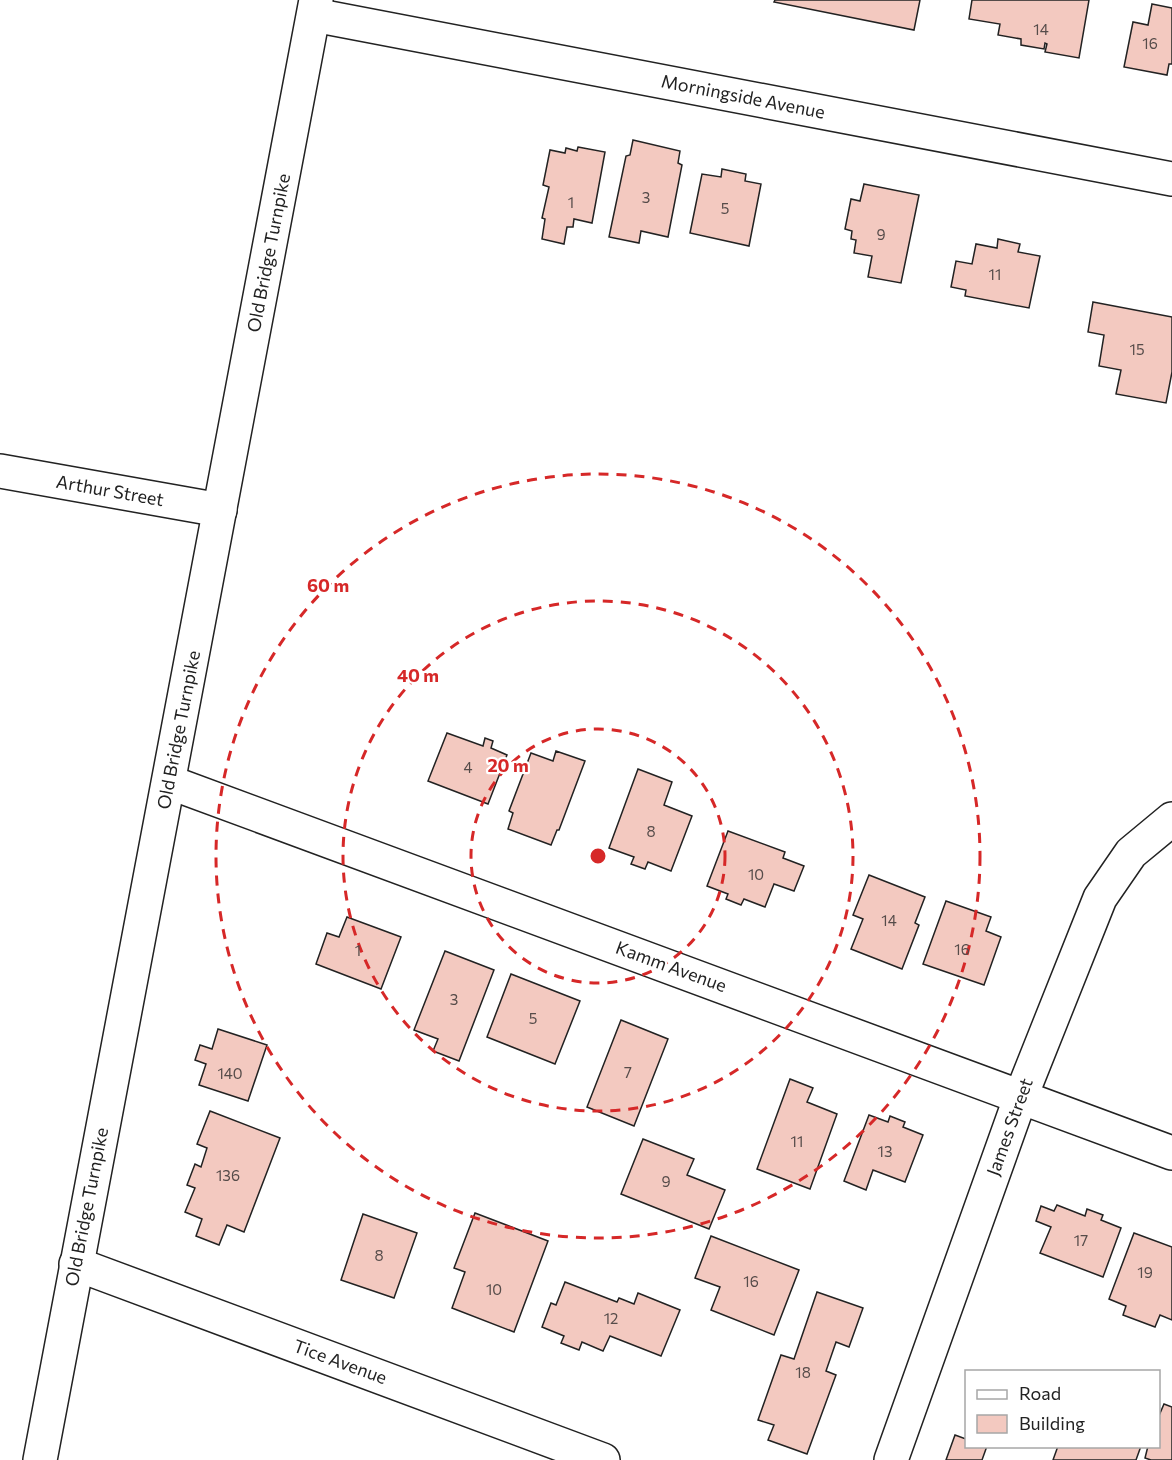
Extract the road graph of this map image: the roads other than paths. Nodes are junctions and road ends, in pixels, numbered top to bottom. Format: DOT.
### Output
graph roads {
  1 [pos="315,8"];
  2 [pos="1172,179"];
  3 [pos="0,471"];
  4 [pos="220,510"];
  5 [pos="169,782"];
  6 [pos="1172,819"];
  7 [pos="1021,1096"];
  8 [pos="1172,1153"];
  9 [pos="76,1264"];
  10 [pos="40,1460"];
  11 [pos="603,1460"];
  12 [pos="891,1460"];
  1 -- 2 [label="street, Morningside Avenue"];
  1 -- 4 [label="street, Old Bridge Turnpike"];
  3 -- 4 [label="street, Arthur Street"];
  4 -- 5 [label="street, Old Bridge Turnpike"];
  5 -- 7 [label="street, Kamm Avenue"];
  5 -- 9 [label="street, Old Bridge Turnpike"];
  6 -- 7 [label="street, James Street"];
  7 -- 8 [label="street, Kamm Avenue"];
  7 -- 12 [label="street, James Street"];
  9 -- 10 [label="street, Old Bridge Turnpike"];
  9 -- 11 [label="street, Tice Avenue"];
}
